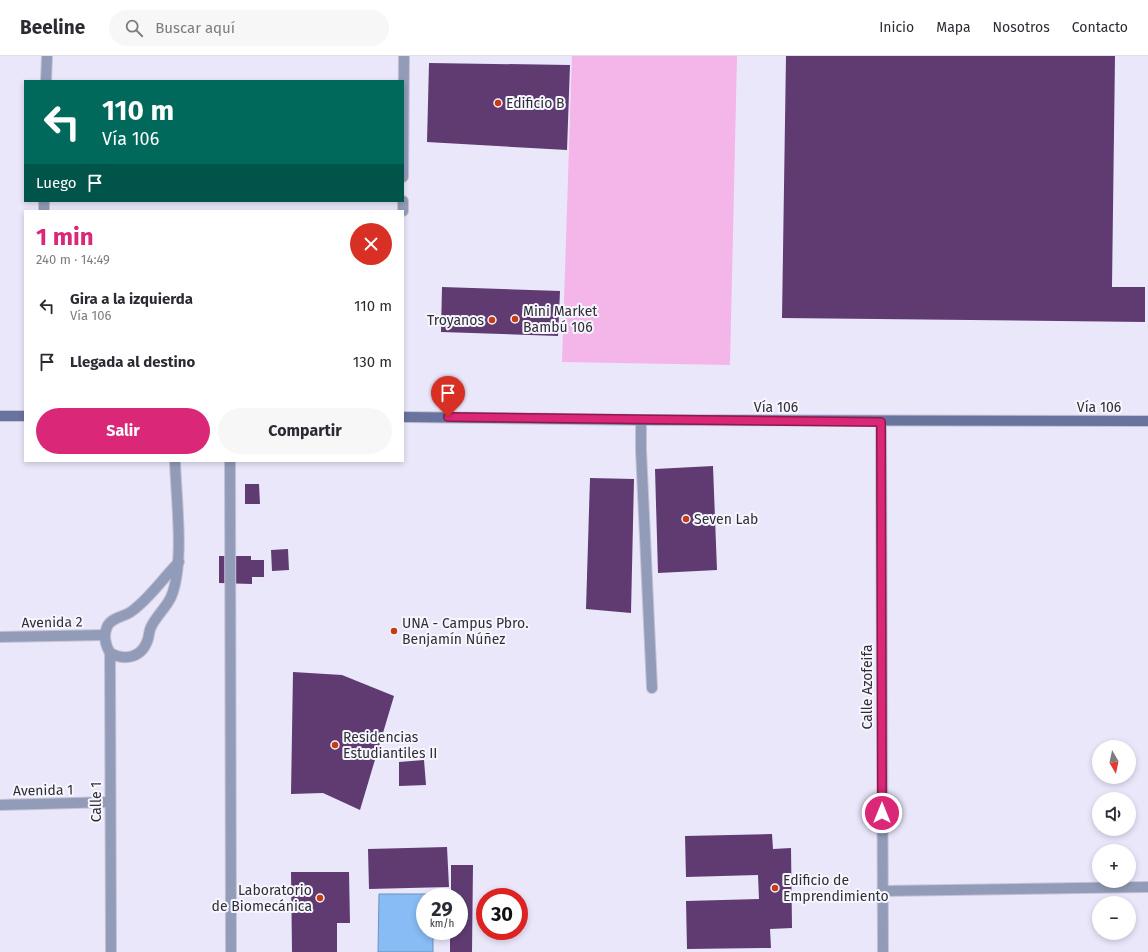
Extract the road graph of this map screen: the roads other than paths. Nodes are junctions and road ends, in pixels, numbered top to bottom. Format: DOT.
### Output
graph roads {
  1 [pos="47,56"];
  2 [pos="404,56"];
  3 [pos="46,80"];
  4 [pos="404,80"];
  5 [pos="0,416"];
  6 [pos="24,416"];
  7 [pos="404,417"];
  8 [pos="641,420"];
  9 [pos="1148,421"];
  10 [pos="881,422"];
  11 [pos="175,462"];
  12 [pos="230,462"];
  13 [pos="179,562"];
  14 [pos="105,635"];
  15 [pos="0,637"];
  16 [pos="110,653"];
  17 [pos="652,688"];
  18 [pos="110,802"];
  19 [pos="0,805"];
  20 [pos="1147,887"];
  21 [pos="882,891"];
  22 [pos="111,952"];
  23 [pos="231,952"];
  24 [pos="883,952"];
  1 -- 3 [label="street"];
  2 -- 4 [label="street"];
  5 -- 6 [label="main road"];
  7 -- 8 [label="main road, Vía 106"];
  8 -- 10 [label="main road, Vía 106"];
  8 -- 17 [label="street"];
  9 -- 10 [label="main road, Vía 106"];
  10 -- 21 [label="street, Calle Azofeifa"];
  11 -- 13 [label="street"];
  12 -- 23 [label="street"];
  13 -- 14 [label="street"];
  13 -- 16 [label="street"];
  14 -- 15 [label="street, Avenida 2"];
  14 -- 16 [label="street, Calle 1"];
  16 -- 18 [label="street, Calle 1"];
  18 -- 19 [label="street, Avenida 1"];
  18 -- 22 [label="street, Calle 1"];
  20 -- 21 [label="street"];
  21 -- 24 [label="street, Calle Azofeifa"];
}
